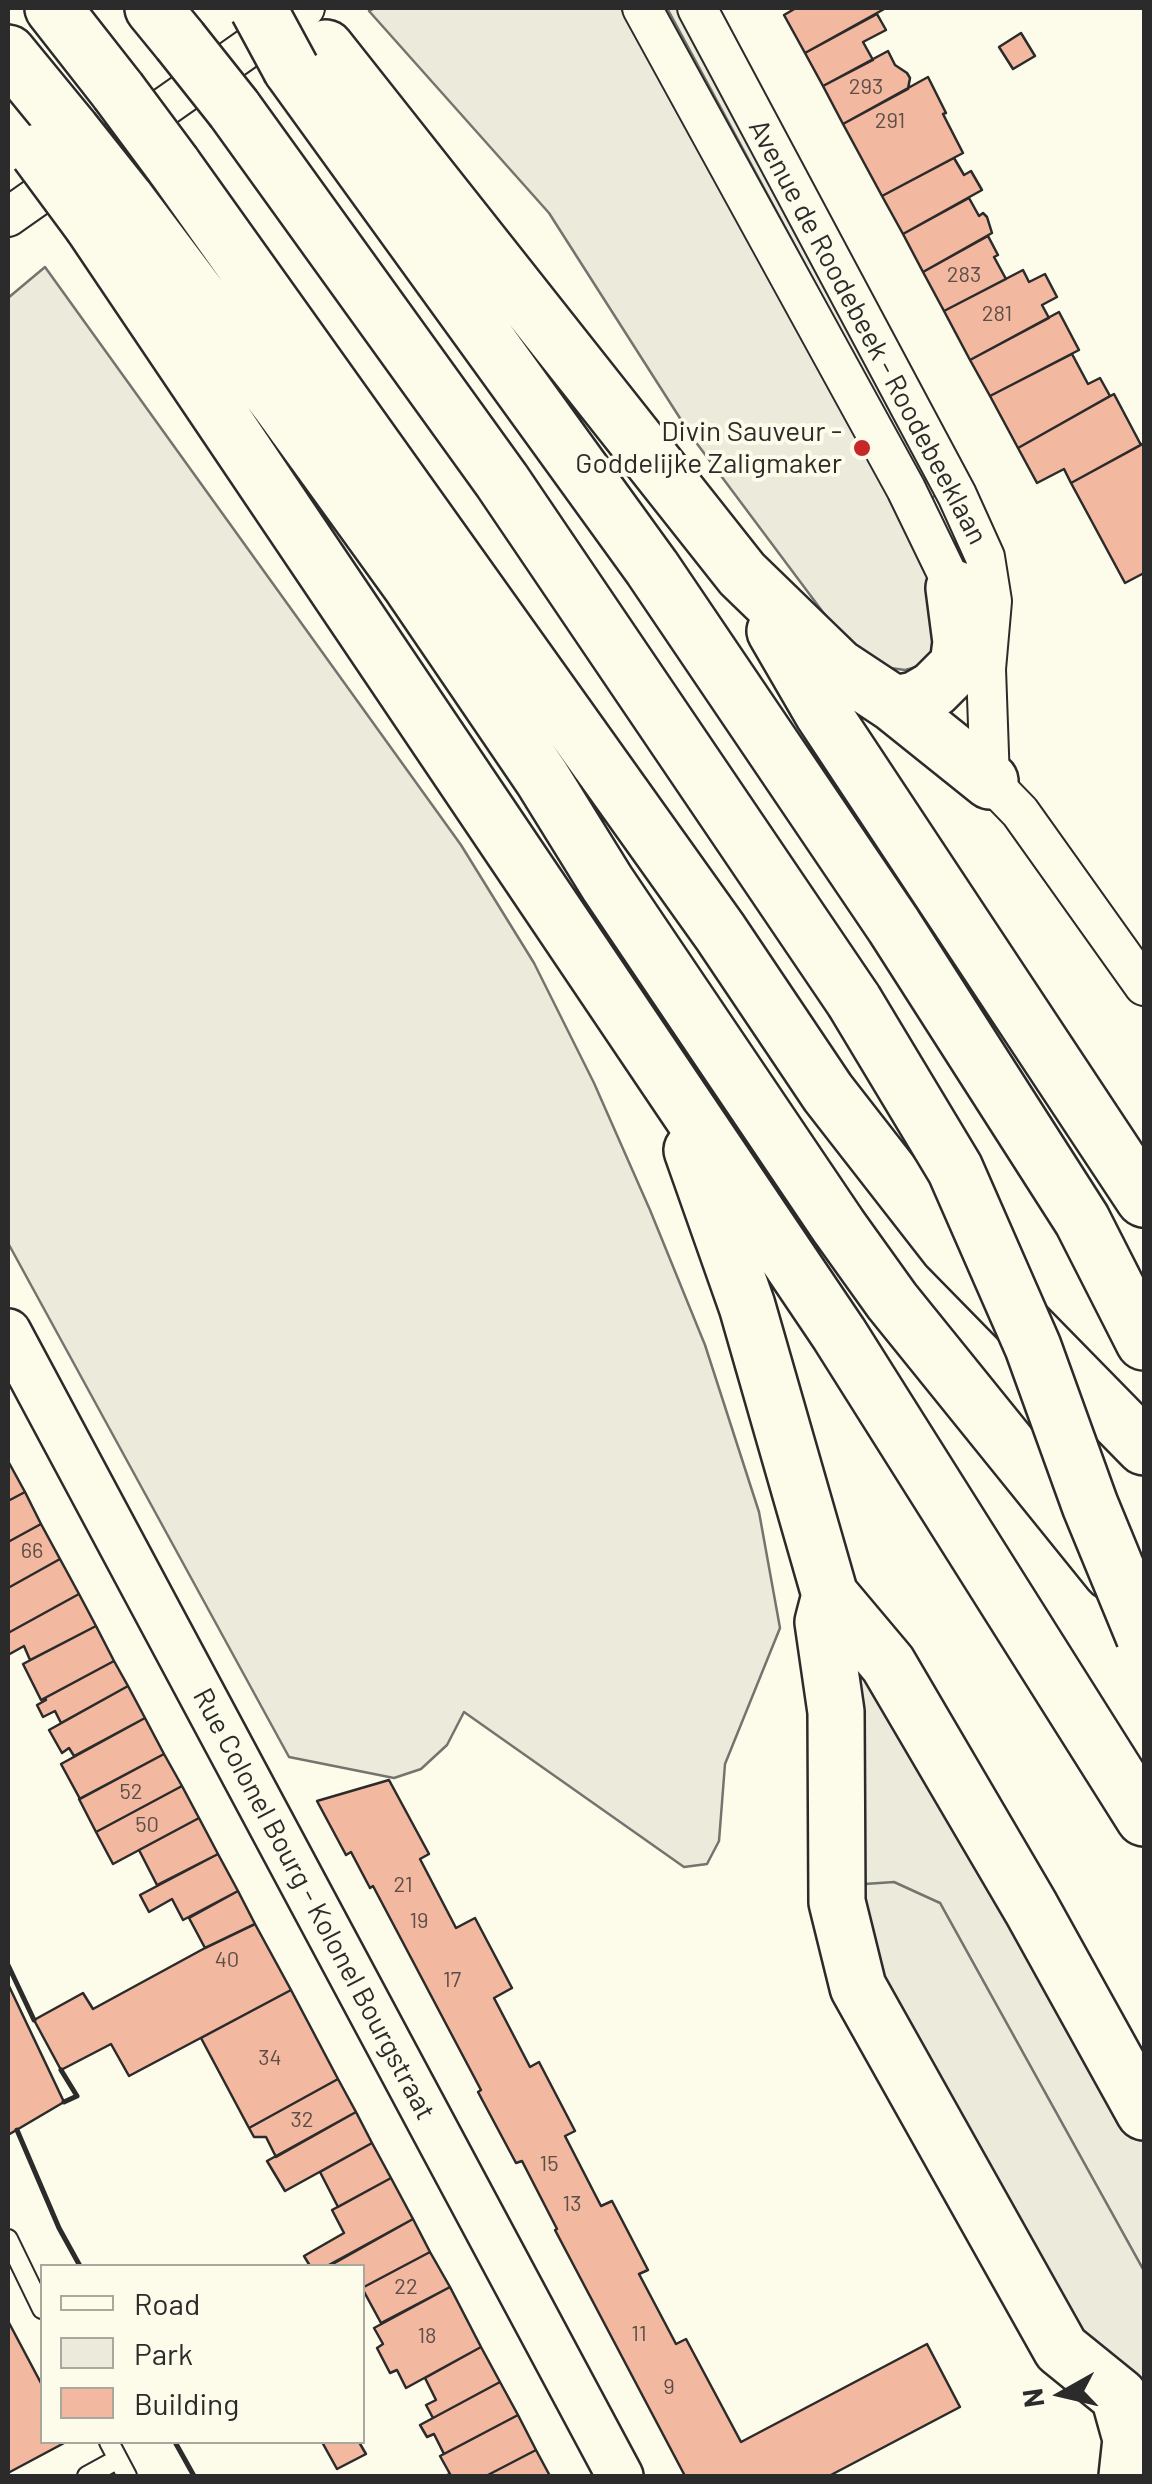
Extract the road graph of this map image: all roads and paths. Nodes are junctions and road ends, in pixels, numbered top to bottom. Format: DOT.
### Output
graph roads {
  1 [pos="52,8"];
  2 [pos="258,8"];
  3 [pos="282,8"];
  4 [pos="642,8"];
  5 [pos="697,8"];
  6 [pos="166,24"];
  7 [pos="307,41"];
  8 [pos="8,53"];
  9 [pos="8,94"];
  10 [pos="55,142"];
  11 [pos="109,212"];
  12 [pos="8,217"];
  13 [pos="742,574"];
  14 [pos="954,588"];
  15 [pos="986,668"];
  16 [pos="894,704"];
  17 [pos="990,781"];
  18 [pos="1144,986"];
  19 [pos="667,1076"];
  20 [pos="1144,1199"];
  21 [pos="8,1332"];
  22 [pos="1144,1342"];
  23 [pos="1144,1447"];
  24 [pos="830,1595"];
  25 [pos="1144,1613"];
  26 [pos="1144,1636"];
  27 [pos="1144,1818"];
  28 [pos="1144,2112"];
  29 [pos="8,2239"];
  30 [pos="40,2305"];
  31 [pos="110,2444"];
  32 [pos="122,2468"];
  33 [pos="88,2476"];
  34 [pos="620,2476"];
  35 [pos="1128,2476"];
  1 -- 23 [label="highway, bridge"];
  2 -- 7 [label="highway, bridge"];
  3 -- 7 [label="highway"];
  4 -- 14 [label="street, Avenue de Roodebeek - Roodebeeklaan"];
  5 -- 15 [label="street, Avenue de Roodebeek - Roodebeeklaan"];
  6 -- 26 [label="highway, bridge"];
  7 -- 12 [label="street"];
  7 -- 13 [label="highway"];
  7 -- 22 [label="highway"];
  8 -- 10 [label="highway"];
  9 -- 10 [label="highway"];
  10 -- 11 [label="highway, bridge"];
  11 -- 19 [label="highway"];
  11 -- 25 [label="highway"];
  13 -- 16 [label="highway"];
  13 -- 20 [label="highway"];
  14 -- 15 [label="street, Avenue de Roodebeek - Roodebeeklaan"];
  14 -- 16 [label="highway"];
  15 -- 17 [label="street, Avenue de Roodebeek - Roodebeeklaan"];
  16 -- 17 [label="highway"];
  17 -- 18 [label="street"];
  19 -- 24 [label="highway"];
  19 -- 27 [label="highway"];
  21 -- 34 [label="street, Rue Colonel Bourg - Kolonel Bourgstraat"];
  24 -- 28 [label="highway"];
  24 -- 35 [label="highway"];
  29 -- 30 [label="lane"];
  31 -- 32 [label="lane"];
  32 -- 33 [label="lane"];
}
